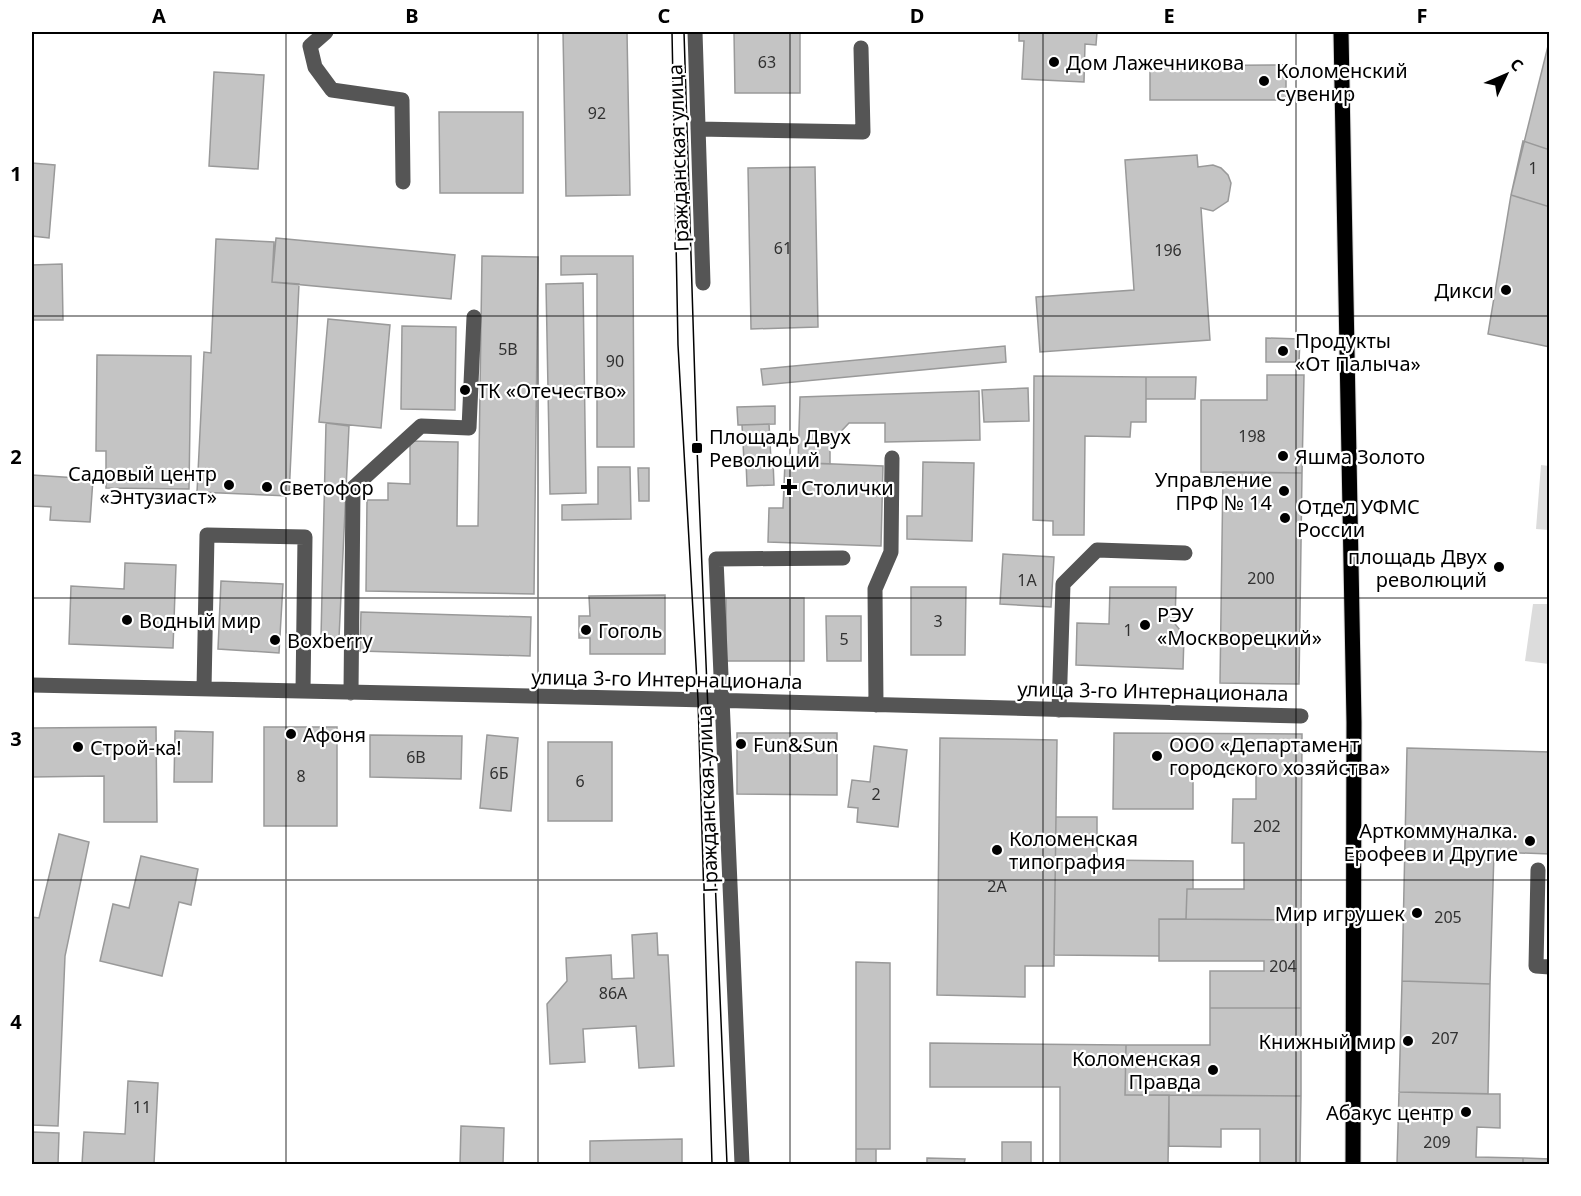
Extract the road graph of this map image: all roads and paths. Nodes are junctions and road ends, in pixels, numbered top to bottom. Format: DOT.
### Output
graph roads {
  1 [pos="326,32"];
  2 [pos="695,32"];
  3 [pos="1341,32"];
  4 [pos="861,48"];
  5 [pos="698,129"];
  6 [pos="403,182"];
  7 [pos="703,283"];
  8 [pos="474,316"];
  9 [pos="892,458"];
  10 [pos="1185,553"];
  11 [pos="843,558"];
  12 [pos="32,685"];
  13 [pos="204,689"];
  14 [pos="303,691"];
  15 [pos="351,693"];
  16 [pos="724,700"];
  17 [pos="876,705"];
  18 [pos="1059,710"];
  19 [pos="1301,716"];
  20 [pos="1538,870"];
  21 [pos="1550,967"];
  22 [pos="742,1164"];
  23 [pos="1353,1164"];
  1 -- 6 [label="street"];
  2 -- 5 [label="street, Гражданская улица"];
  3 -- 23 [label="main road"];
  4 -- 5 [label="street"];
  5 -- 7 [label="street, Гражданская улица"];
  8 -- 15 [label="street"];
  9 -- 17 [label="street"];
  10 -- 18 [label="street"];
  11 -- 16 [label="street, Гражданская улица"];
  12 -- 13 [label="street, улица 3-го Интернационала"];
  13 -- 14 [label="street, улица 3-го Интернационала"];
  13 -- 14 [label="street"];
  14 -- 15 [label="street, улица 3-го Интернационала"];
  15 -- 16 [label="street, улица 3-го Интернационала"];
  16 -- 17 [label="street, улица 3-го Интернационала"];
  16 -- 22 [label="street, Гражданская улица"];
  17 -- 18 [label="street, улица 3-го Интернационала"];
  18 -- 19 [label="street, улица 3-го Интернационала"];
  20 -- 21 [label="street"];
}
